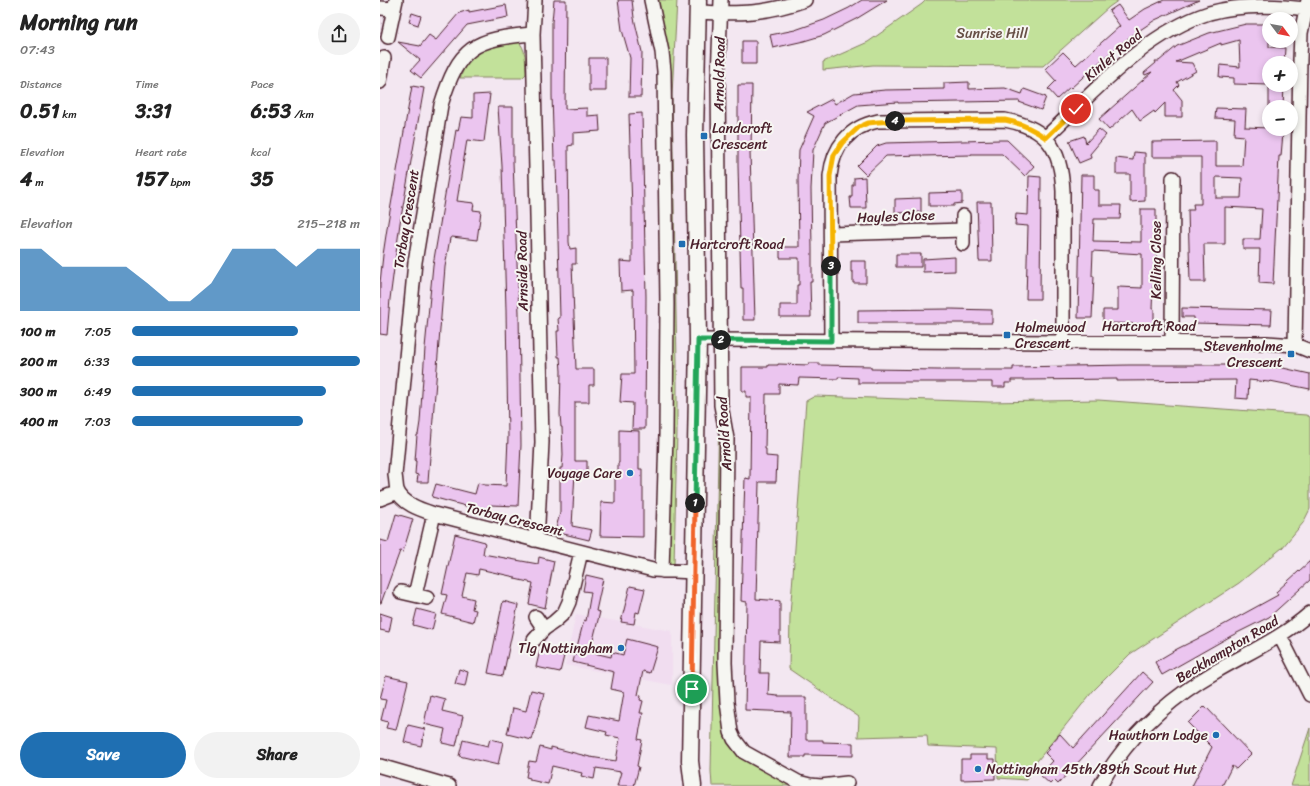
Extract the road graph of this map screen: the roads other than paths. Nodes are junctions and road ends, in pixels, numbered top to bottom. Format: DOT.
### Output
graph roads {
  1 [pos="535,0"];
  2 [pos="651,0"];
  3 [pos="805,0"];
  4 [pos="396,5"];
  5 [pos="1307,5"];
  6 [pos="698,6"];
  7 [pos="720,7"];
  8 [pos="380,8"];
  9 [pos="533,34"];
  10 [pos="388,37"];
  11 [pos="384,58"];
  12 [pos="380,82"];
  13 [pos="1046,138"];
  14 [pos="1173,178"];
  15 [pos="963,216"];
  16 [pos="1304,221"];
  17 [pos="963,230"];
  18 [pos="830,234"];
  19 [pos="963,244"];
  20 [pos="698,340"];
  21 [pos="721,340"];
  22 [pos="831,341"];
  23 [pos="1063,342"];
  24 [pos="1172,342"];
  25 [pos="1295,345"];
  26 [pos="1310,351"];
  27 [pos="398,492"];
  28 [pos="380,499"];
  29 [pos="434,514"];
  30 [pos="534,540"];
  31 [pos="581,552"];
  32 [pos="662,571"];
  33 [pos="694,572"];
  34 [pos="401,592"];
  35 [pos="1310,613"];
  36 [pos="536,617"];
  37 [pos="544,629"];
  38 [pos="1280,636"];
  39 [pos="534,640"];
  40 [pos="1310,695"];
  41 [pos="690,761"];
  42 [pos="380,766"];
  43 [pos="847,782"];
  44 [pos="450,786"];
  45 [pos="686,786"];
  46 [pos="693,786"];
  47 [pos="1100,786"];
  1 -- 9 [label="street, Arnside Road"];
  2 -- 32 [label="street"];
  3 -- 7 [label="street"];
  4 -- 8 [label="street"];
  4 -- 10 [label="street"];
  5 -- 13 [label="street, Kinlet Road"];
  5 -- 16 [label="street"];
  6 -- 7 [label="street"];
  6 -- 20 [label="main road, Arnold Road"];
  7 -- 21 [label="street, Arnold Road"];
  9 -- 27 [label="street, Torbay Crescent"];
  9 -- 30 [label="street, Arnside Road"];
  11 -- 12 [label="street"];
  13 -- 18 [label="street"];
  13 -- 23 [label="street"];
  14 -- 24 [label="street, Kelling Close"];
  15 -- 17 [label="street"];
  16 -- 25 [label="street"];
  17 -- 18 [label="street, Hayles Close"];
  17 -- 19 [label="street"];
  18 -- 22 [label="street"];
  20 -- 21 [label="street, Hartcroft Road"];
  20 -- 33 [label="main road, Arnold Road"];
  21 -- 22 [label="street, Hartcroft Road"];
  21 -- 43 [label="street, Arnold Road"];
  22 -- 23 [label="street, Hartcroft Road"];
  23 -- 24 [label="street, Hartcroft Road"];
  24 -- 25 [label="street, Hartcroft Road"];
  25 -- 26 [label="street, Hartcroft Road"];
  27 -- 28 [label="street"];
  27 -- 29 [label="street, Torbay Crescent"];
  29 -- 30 [label="street, Torbay Crescent"];
  29 -- 34 [label="street"];
  30 -- 31 [label="street, Torbay Crescent"];
  31 -- 32 [label="street, Torbay Crescent"];
  31 -- 37 [label="street"];
  32 -- 33 [label="street, Torbay Crescent"];
  33 -- 41 [label="main road, Arnold Road"];
  35 -- 38 [label="street, Beckhampton Road"];
  36 -- 37 [label="street"];
  37 -- 39 [label="street"];
  38 -- 40 [label="street"];
  38 -- 47 [label="street, Beckhampton Road"];
  41 -- 45 [label="main road, Arnold Road"];
  41 -- 46 [label="main road, Arnold Road"];
  42 -- 44 [label="street"];
}
